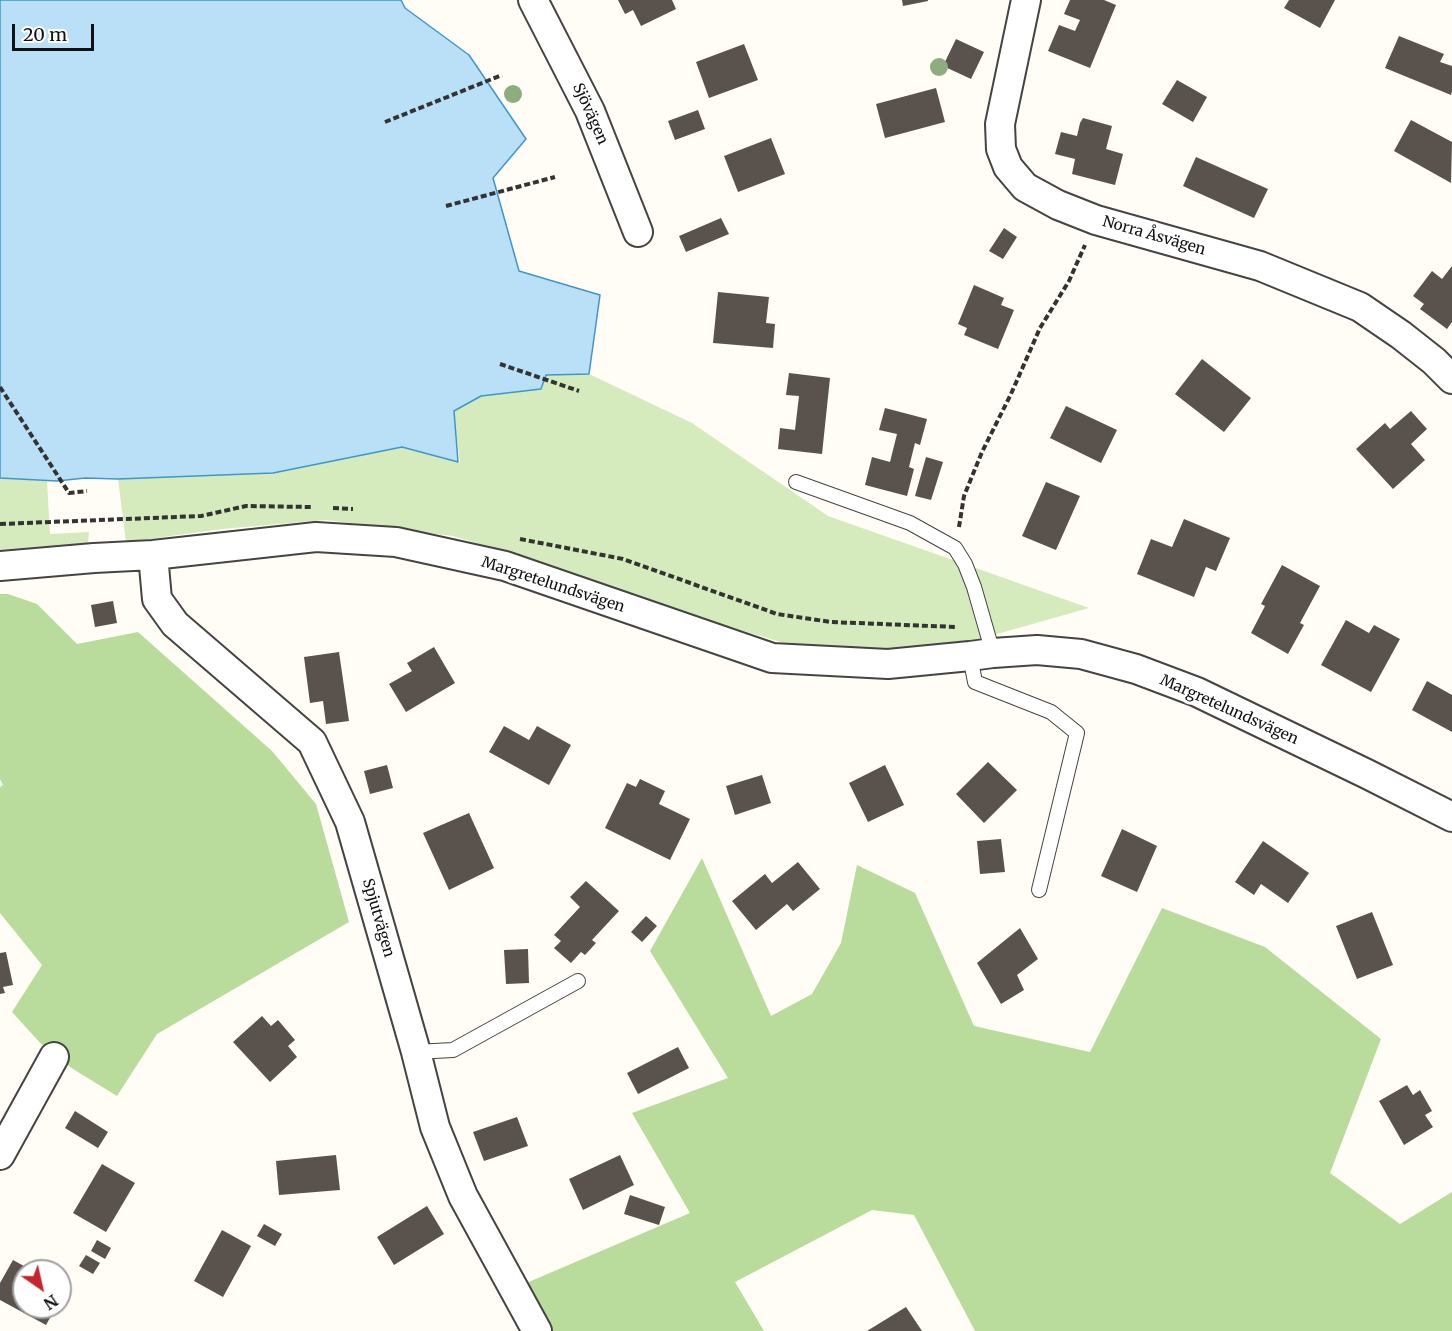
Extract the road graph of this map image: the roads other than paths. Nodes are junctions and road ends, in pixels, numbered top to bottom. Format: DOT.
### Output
graph roads {
  1 [pos="533,0"];
  2 [pos="1026,0"];
  3 [pos="638,232"];
  4 [pos="1452,379"];
  5 [pos="796,482"];
  6 [pos="153,555"];
  7 [pos="0,566"];
  8 [pos="983,646"];
  9 [pos="1452,816"];
  10 [pos="1039,890"];
  11 [pos="578,981"];
  12 [pos="416,1053"];
  13 [pos="54,1057"];
  14 [pos="0,1155"];
  15 [pos="537,1331"];
  1 -- 3 [label="street, Sjövägen"];
  2 -- 4 [label="street, Norra Åsvägen"];
  5 -- 8 [label="lane"];
  6 -- 7 [label="street, Margretelundsvägen"];
  6 -- 8 [label="street, Margretelundsvägen"];
  6 -- 12 [label="street, Spjutvägen"];
  8 -- 9 [label="street, Margretelundsvägen"];
  8 -- 10 [label="lane"];
  11 -- 12 [label="lane"];
  12 -- 15 [label="street, Spjutvägen"];
  13 -- 14 [label="street"];
}
